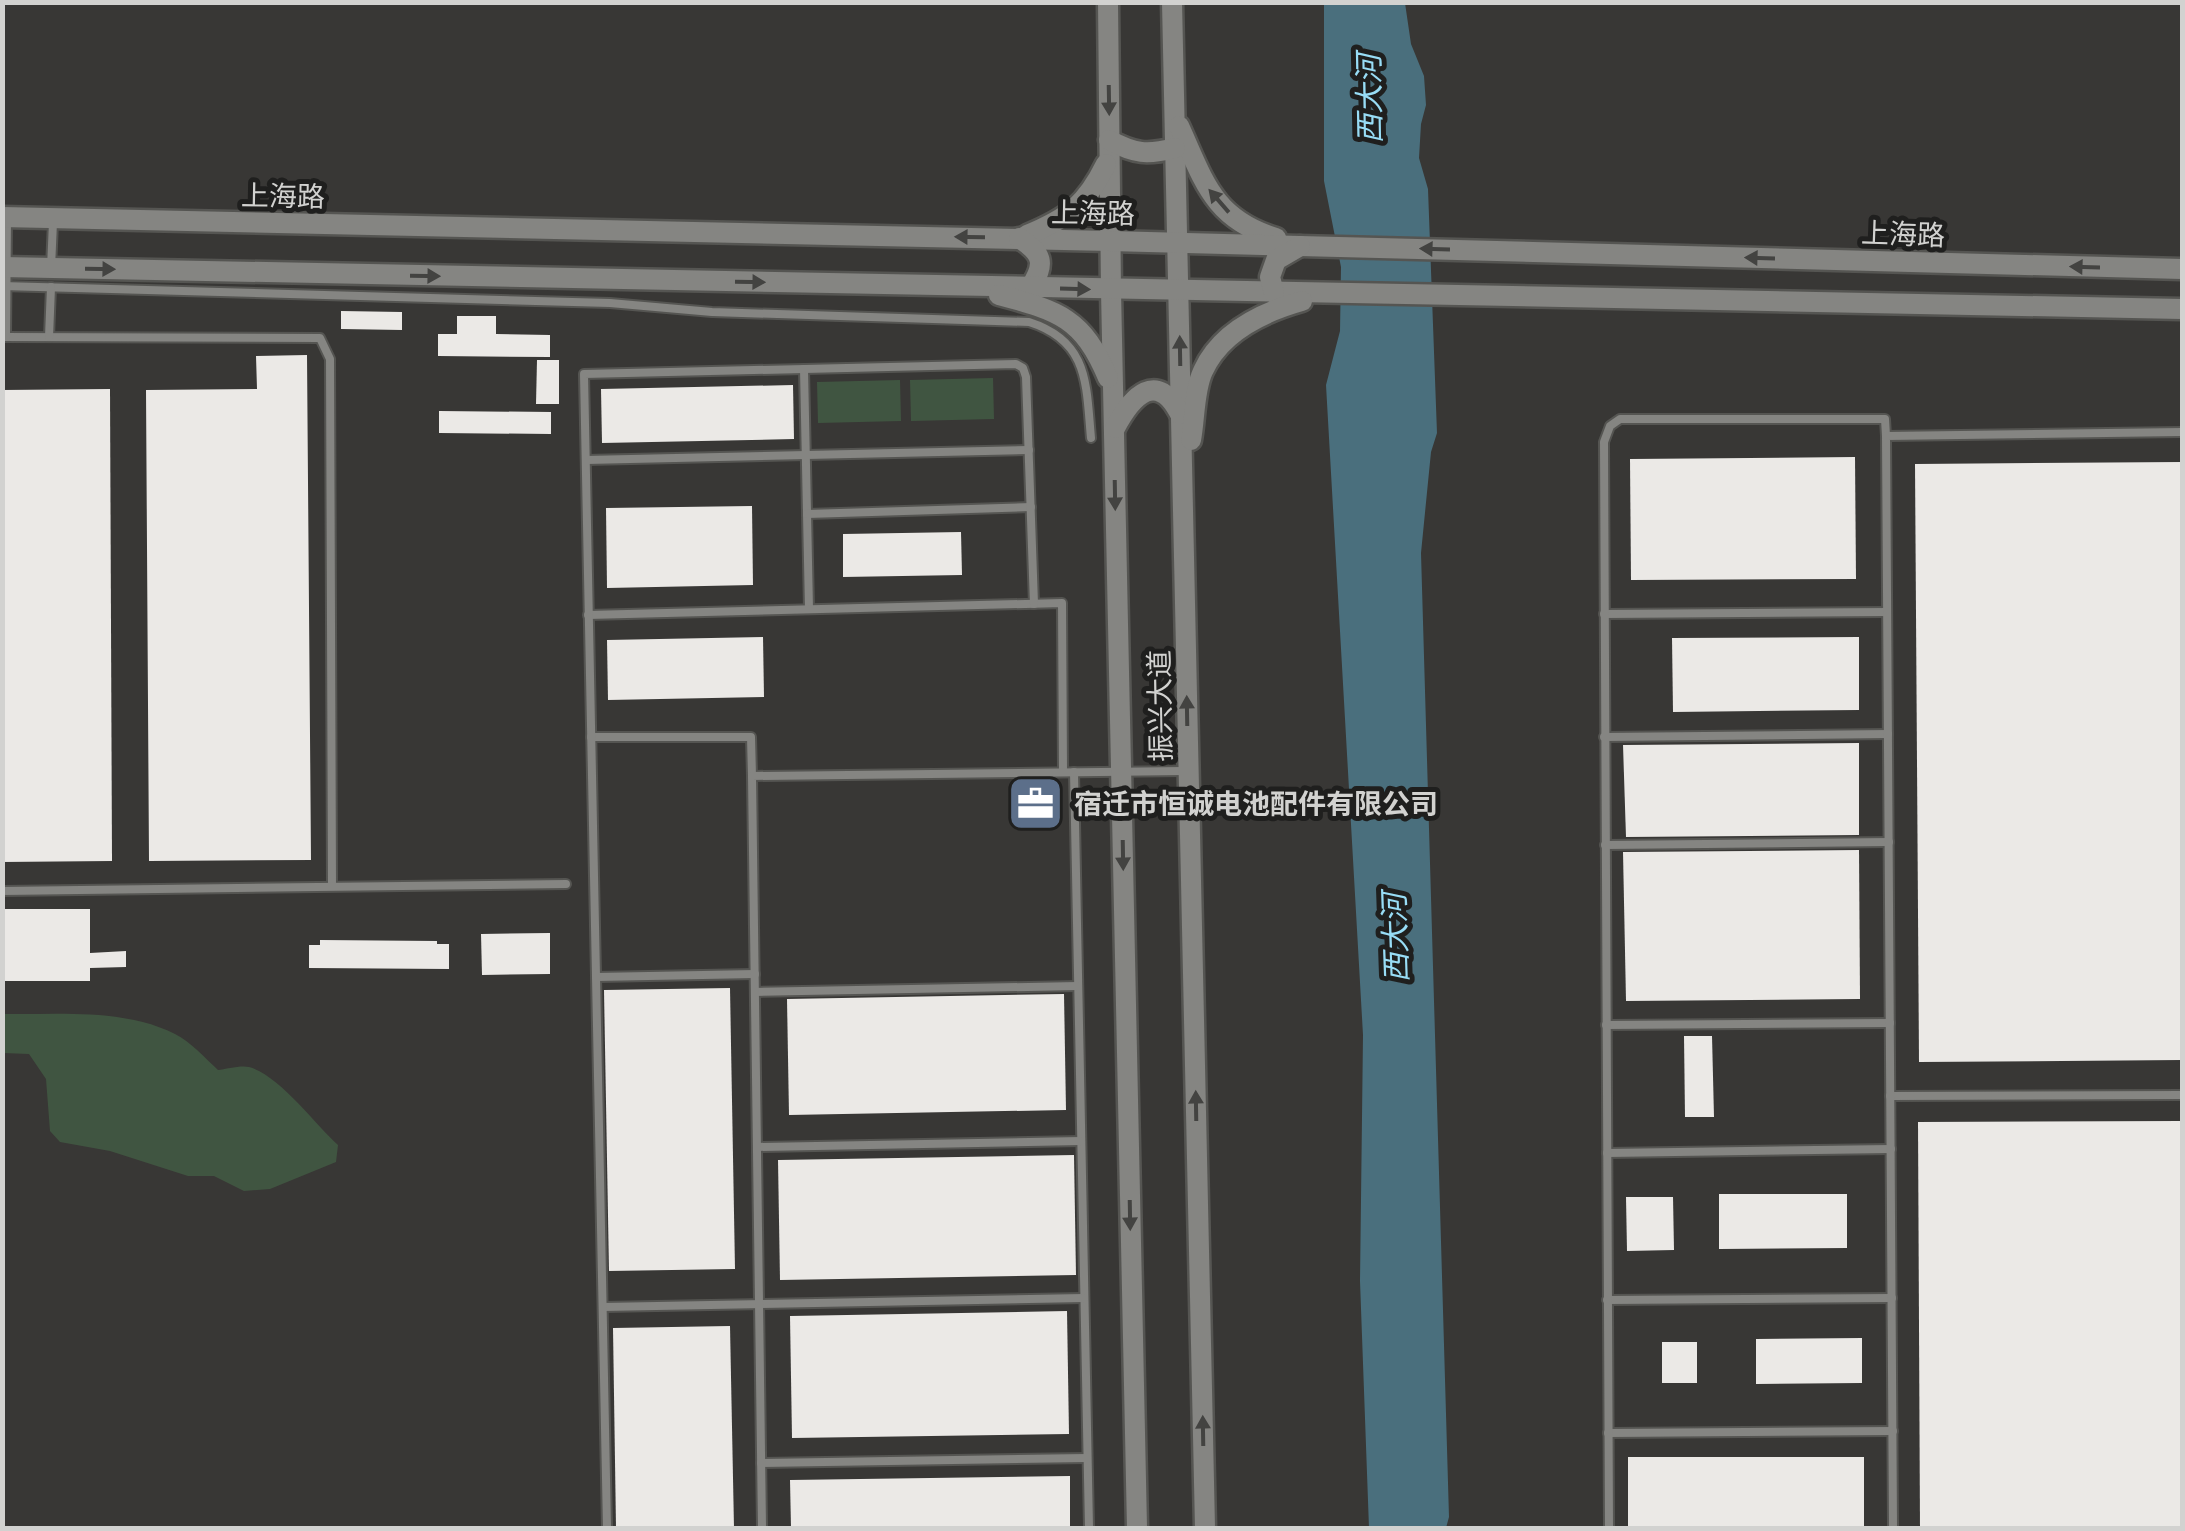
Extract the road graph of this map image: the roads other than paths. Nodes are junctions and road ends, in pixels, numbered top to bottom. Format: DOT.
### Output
graph roads {
  1 [pos="1108,2"];
  2 [pos="1172,2"];
  3 [pos="1175,115"];
  4 [pos="1176,148"];
  5 [pos="1109,149"];
  6 [pos="5,217"];
  7 [pos="53,218"];
  8 [pos="1019,238"];
  9 [pos="1110,240"];
  10 [pos="1178,242"];
  11 [pos="1302,246"];
  12 [pos="2182,269"];
  13 [pos="4,277"];
  14 [pos="51,278"];
  15 [pos="968,287"];
  16 [pos="1030,288"];
  17 [pos="1111,290"];
  18 [pos="1178,292"];
  19 [pos="1274,294"];
  20 [pos="1327,294"];
  21 [pos="2182,309"];
  22 [pos="49,337"];
  23 [pos="4,338"];
  24 [pos="804,369"];
  25 [pos="1113,388"];
  26 [pos="1181,416"];
  27 [pos="1114,429"];
  28 [pos="2182,432"];
  29 [pos="1886,436"];
  30 [pos="1092,438"];
  31 [pos="1028,450"];
  32 [pos="805,455"];
  33 [pos="586,460"];
  34 [pos="1183,497"];
  35 [pos="1031,507"];
  36 [pos="807,514"];
  37 [pos="1034,604"];
  38 [pos="809,609"];
  39 [pos="1887,612"];
  40 [pos="1604,614"];
  41 [pos="588,615"];
  42 [pos="1888,734"];
  43 [pos="591,737"];
  44 [pos="1604,737"];
  45 [pos="1188,771"];
  46 [pos="1064,772"];
  47 [pos="1074,772"];
  48 [pos="1121,772"];
  49 [pos="752,776"];
  50 [pos="1889,842"];
  51 [pos="1605,845"];
  52 [pos="566,884"];
  53 [pos="332,886"];
  54 [pos="2,891"];
  55 [pos="755,974"];
  56 [pos="596,976"];
  57 [pos="1078,986"];
  58 [pos="755,992"];
  59 [pos="1890,1024"];
  60 [pos="1606,1025"];
  61 [pos="2182,1095"];
  62 [pos="1890,1096"];
  63 [pos="1081,1141"];
  64 [pos="757,1147"];
  65 [pos="1891,1150"];
  66 [pos="1607,1153"];
  67 [pos="1084,1298"];
  68 [pos="1892,1298"];
  69 [pos="1608,1300"];
  70 [pos="759,1304"];
  71 [pos="602,1307"];
  72 [pos="1892,1431"];
  73 [pos="1608,1433"];
  74 [pos="1088,1458"];
  75 [pos="761,1463"];
  76 [pos="607,1528"];
  77 [pos="762,1528"];
  78 [pos="1089,1528"];
  79 [pos="1137,1528"];
  80 [pos="1205,1528"];
  81 [pos="1609,1528"];
  82 [pos="1893,1528"];
  1 -- 5 [label="main road, 振兴大道, one-way"];
  2 -- 3 [label="main road, 振兴大道"];
  3 -- 4 [label="main road, 振兴大道"];
  11 -- 3 [label="main road, one-way"];
  4 -- 5 [label="main road"];
  4 -- 10 [label="main road, 振兴大道"];
  5 -- 8 [label="main road"];
  5 -- 9 [label="main road, 振兴大道"];
  6 -- 7 [label="main road, 上海路"];
  6 -- 13 [label="lane"];
  8 -- 7 [label="main road, 上海路, one-way"];
  7 -- 14 [label="lane"];
  8 -- 9 [label="main road, 上海路"];
  8 -- 16 [label="main road"];
  9 -- 10 [label="main road, 上海路"];
  9 -- 17 [label="main road, 振兴大道"];
  10 -- 11 [label="main road, 上海路"];
  10 -- 18 [label="main road, 振兴大道"];
  12 -- 11 [label="main road, 上海路, one-way"];
  11 -- 19 [label="main road"];
  13 -- 14 [label="main road"];
  13 -- 23 [label="lane"];
  14 -- 15 [label="main road, one-way"];
  14 -- 22 [label="lane"];
  14 -- 30 [label="lane"];
  15 -- 16 [label="main road"];
  15 -- 25 [label="main road"];
  16 -- 17 [label="main road, one-way"];
  17 -- 18 [label="main road"];
  17 -- 25 [label="main road, 振兴大道"];
  18 -- 19 [label="main road"];
  26 -- 18 [label="main road, 振兴大道, one-way"];
  19 -- 20 [label="main road"];
  20 -- 21 [label="main road"];
  20 -- 34 [label="main road"];
  22 -- 23 [label="lane"];
  22 -- 53 [label="lane"];
  24 -- 31 [label="lane"];
  24 -- 32 [label="lane"];
  24 -- 33 [label="lane"];
  25 -- 27 [label="main road, 振兴大道"];
  26 -- 27 [label="main road"];
  26 -- 34 [label="main road, 振兴大道"];
  27 -- 48 [label="main road, 振兴大道, one-way"];
  28 -- 29 [label="lane"];
  29 -- 39 [label="lane"];
  29 -- 40 [label="lane"];
  31 -- 32 [label="lane"];
  31 -- 35 [label="lane"];
  32 -- 33 [label="lane"];
  32 -- 36 [label="lane"];
  33 -- 41 [label="lane"];
  45 -- 34 [label="main road, 振兴大道, one-way"];
  35 -- 36 [label="lane"];
  35 -- 37 [label="lane"];
  36 -- 38 [label="lane"];
  37 -- 38 [label="lane"];
  37 -- 46 [label="lane"];
  38 -- 41 [label="lane"];
  39 -- 40 [label="lane"];
  39 -- 42 [label="lane"];
  40 -- 44 [label="lane"];
  41 -- 43 [label="lane"];
  42 -- 44 [label="lane"];
  42 -- 50 [label="lane"];
  43 -- 49 [label="lane"];
  43 -- 56 [label="lane"];
  44 -- 51 [label="lane"];
  45 -- 48 [label="lane"];
  80 -- 45 [label="main road, 振兴大道, one-way"];
  46 -- 47 [label="lane"];
  46 -- 49 [label="lane"];
  47 -- 48 [label="lane"];
  47 -- 57 [label="lane"];
  48 -- 79 [label="main road, 振兴大道, one-way"];
  49 -- 55 [label="lane"];
  50 -- 51 [label="lane"];
  50 -- 59 [label="lane"];
  51 -- 60 [label="lane"];
  52 -- 53 [label="lane"];
  53 -- 54 [label="lane"];
  55 -- 56 [label="lane"];
  55 -- 58 [label="lane"];
  56 -- 71 [label="lane"];
  57 -- 58 [label="lane"];
  57 -- 63 [label="lane"];
  58 -- 64 [label="lane"];
  59 -- 60 [label="lane"];
  59 -- 62 [label="lane"];
  60 -- 66 [label="lane"];
  61 -- 62 [label="lane"];
  62 -- 65 [label="lane"];
  63 -- 64 [label="lane"];
  63 -- 67 [label="lane"];
  64 -- 70 [label="lane"];
  65 -- 66 [label="lane"];
  65 -- 68 [label="lane"];
  66 -- 69 [label="lane"];
  67 -- 70 [label="lane"];
  67 -- 74 [label="lane"];
  68 -- 69 [label="lane"];
  68 -- 72 [label="lane"];
  69 -- 73 [label="lane"];
  70 -- 71 [label="lane"];
  70 -- 75 [label="lane"];
  71 -- 76 [label="lane"];
  72 -- 73 [label="lane"];
  72 -- 82 [label="lane"];
  73 -- 81 [label="lane"];
  74 -- 75 [label="lane"];
  74 -- 78 [label="lane"];
  75 -- 77 [label="lane"];
}
